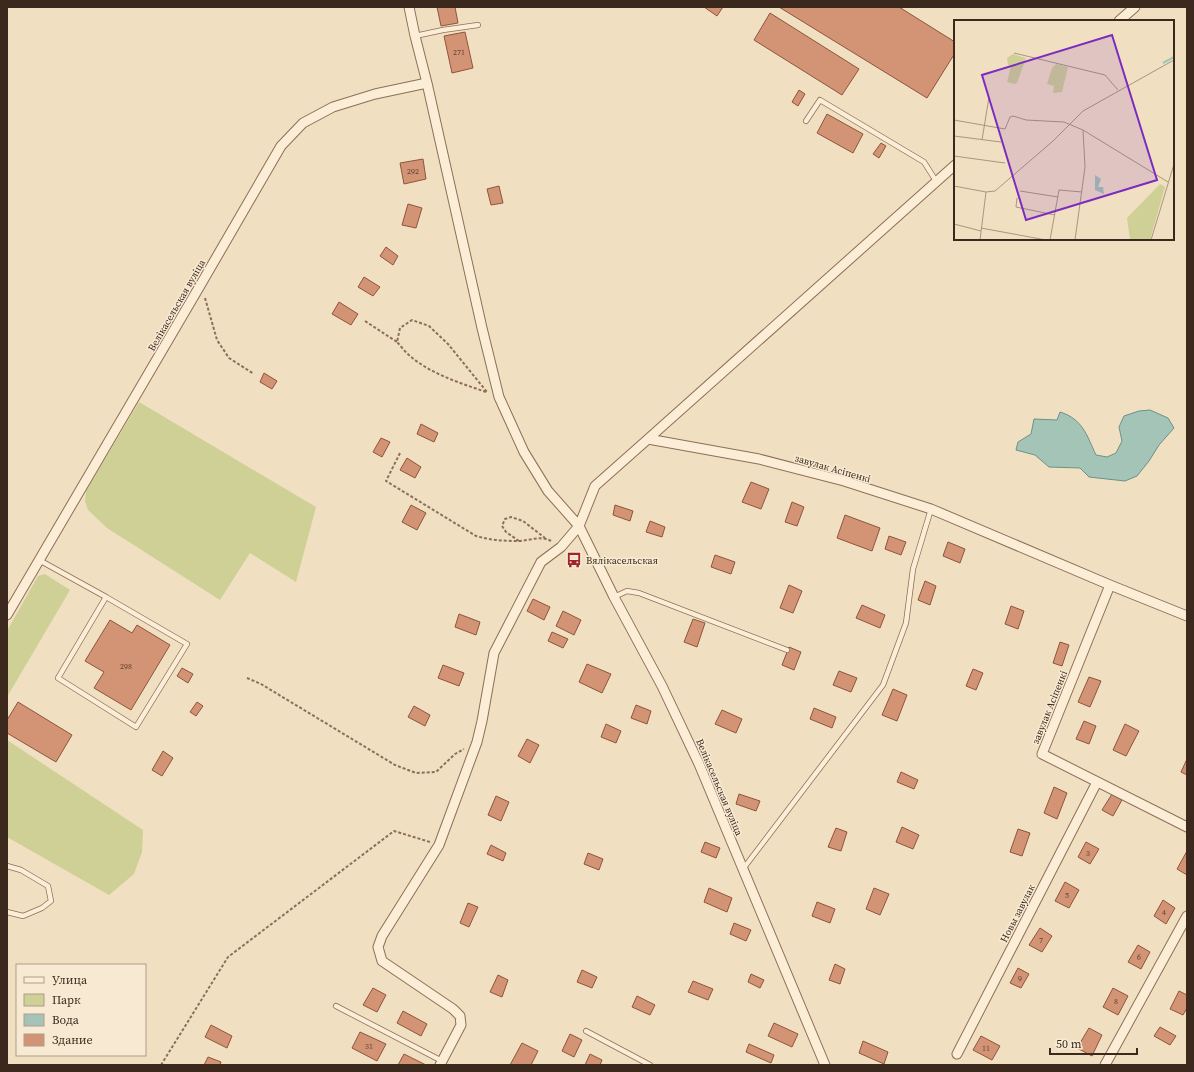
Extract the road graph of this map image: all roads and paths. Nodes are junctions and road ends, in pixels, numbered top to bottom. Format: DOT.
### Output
graph roads {
  1 [pos="410,7"];
  2 [pos="1135,7"];
  3 [pos="1120,20"];
  4 [pos="478,24"];
  5 [pos="415,36"];
  6 [pos="428,83"];
  7 [pos="806,121"];
  8 [pos="954,165"];
  9 [pos="936,182"];
  10 [pos="201,284"];
  11 [pos="365,321"];
  12 [pos="398,342"];
  13 [pos="254,374"];
  14 [pos="486,392"];
  15 [pos="499,397"];
  16 [pos="648,439"];
  17 [pos="400,453"];
  18 [pos="931,509"];
  19 [pos="579,526"];
  20 [pos="545,538"];
  21 [pos="519,541"];
  22 [pos="561,547"];
  23 [pos="38,560"];
  24 [pos="1110,585"];
  25 [pos="106,597"];
  26 [pos="614,597"];
  27 [pos="7,615"];
  28 [pos="1187,616"];
  29 [pos="787,650"];
  30 [pos="247,678"];
  31 [pos="477,742"];
  32 [pos="1097,782"];
  33 [pos="1187,827"];
  34 [pos="439,845"];
  35 [pos="7,866"];
  36 [pos="742,869"];
  37 [pos="7,912"];
  38 [pos="1187,916"];
  39 [pos="336,1006"];
  40 [pos="586,1031"];
  41 [pos="957,1054"];
  42 [pos="441,1063"];
  43 [pos="161,1065"];
  44 [pos="650,1065"];
  45 [pos="825,1065"];
  46 [pos="1104,1065"];
  1 -- 5 [label="street, Велікасельская вуліца"];
  2 -- 3 [label="street"];
  4 -- 5 [label="lane"];
  5 -- 6 [label="street, Велікасельская вуліца"];
  6 -- 10 [label="street, Велікасельская вуліца"];
  6 -- 15 [label="street, Велікасельская вуліца"];
  7 -- 9 [label="lane"];
  8 -- 9 [label="street"];
  9 -- 16 [label="street"];
  10 -- 13 [label="path"];
  10 -- 23 [label="street, Велікасельская вуліца"];
  11 -- 12 [label="path"];
  12 -- 14 [label="path"];
  12 -- 14 [label="path"];
  14 -- 15 [label="path"];
  15 -- 19 [label="street, Велікасельская вуліца"];
  16 -- 18 [label="street, завулак Асіпенкі"];
  16 -- 19 [label="street"];
  17 -- 21 [label="path"];
  18 -- 24 [label="street, завулак Асіпенкі"];
  18 -- 36 [label="lane"];
  19 -- 22 [label="street"];
  19 -- 26 [label="street, Велікасельская вуліца"];
  20 -- 21 [label="path"];
  20 -- 21 [label="path"];
  20 -- 22 [label="path"];
  22 -- 31 [label="street"];
  23 -- 25 [label="lane"];
  23 -- 27 [label="street, Велікасельская вуліца"];
  24 -- 28 [label="street, завулак Асіпенкі"];
  24 -- 32 [label="street, завулак Асіпенкі"];
  25 -- 25 [label="lane"];
  26 -- 29 [label="lane"];
  26 -- 36 [label="street, Велікасельская вуліца"];
  30 -- 31 [label="path"];
  31 -- 34 [label="street"];
  32 -- 33 [label="street, завулак Асіпенкі"];
  32 -- 41 [label="street, Новы завулак"];
  34 -- 42 [label="street"];
  34 -- 43 [label="path"];
  35 -- 37 [label="lane"];
  36 -- 45 [label="street, Велікасельская вуліца"];
  38 -- 46 [label="street"];
  39 -- 42 [label="lane"];
  40 -- 44 [label="lane"];
}
